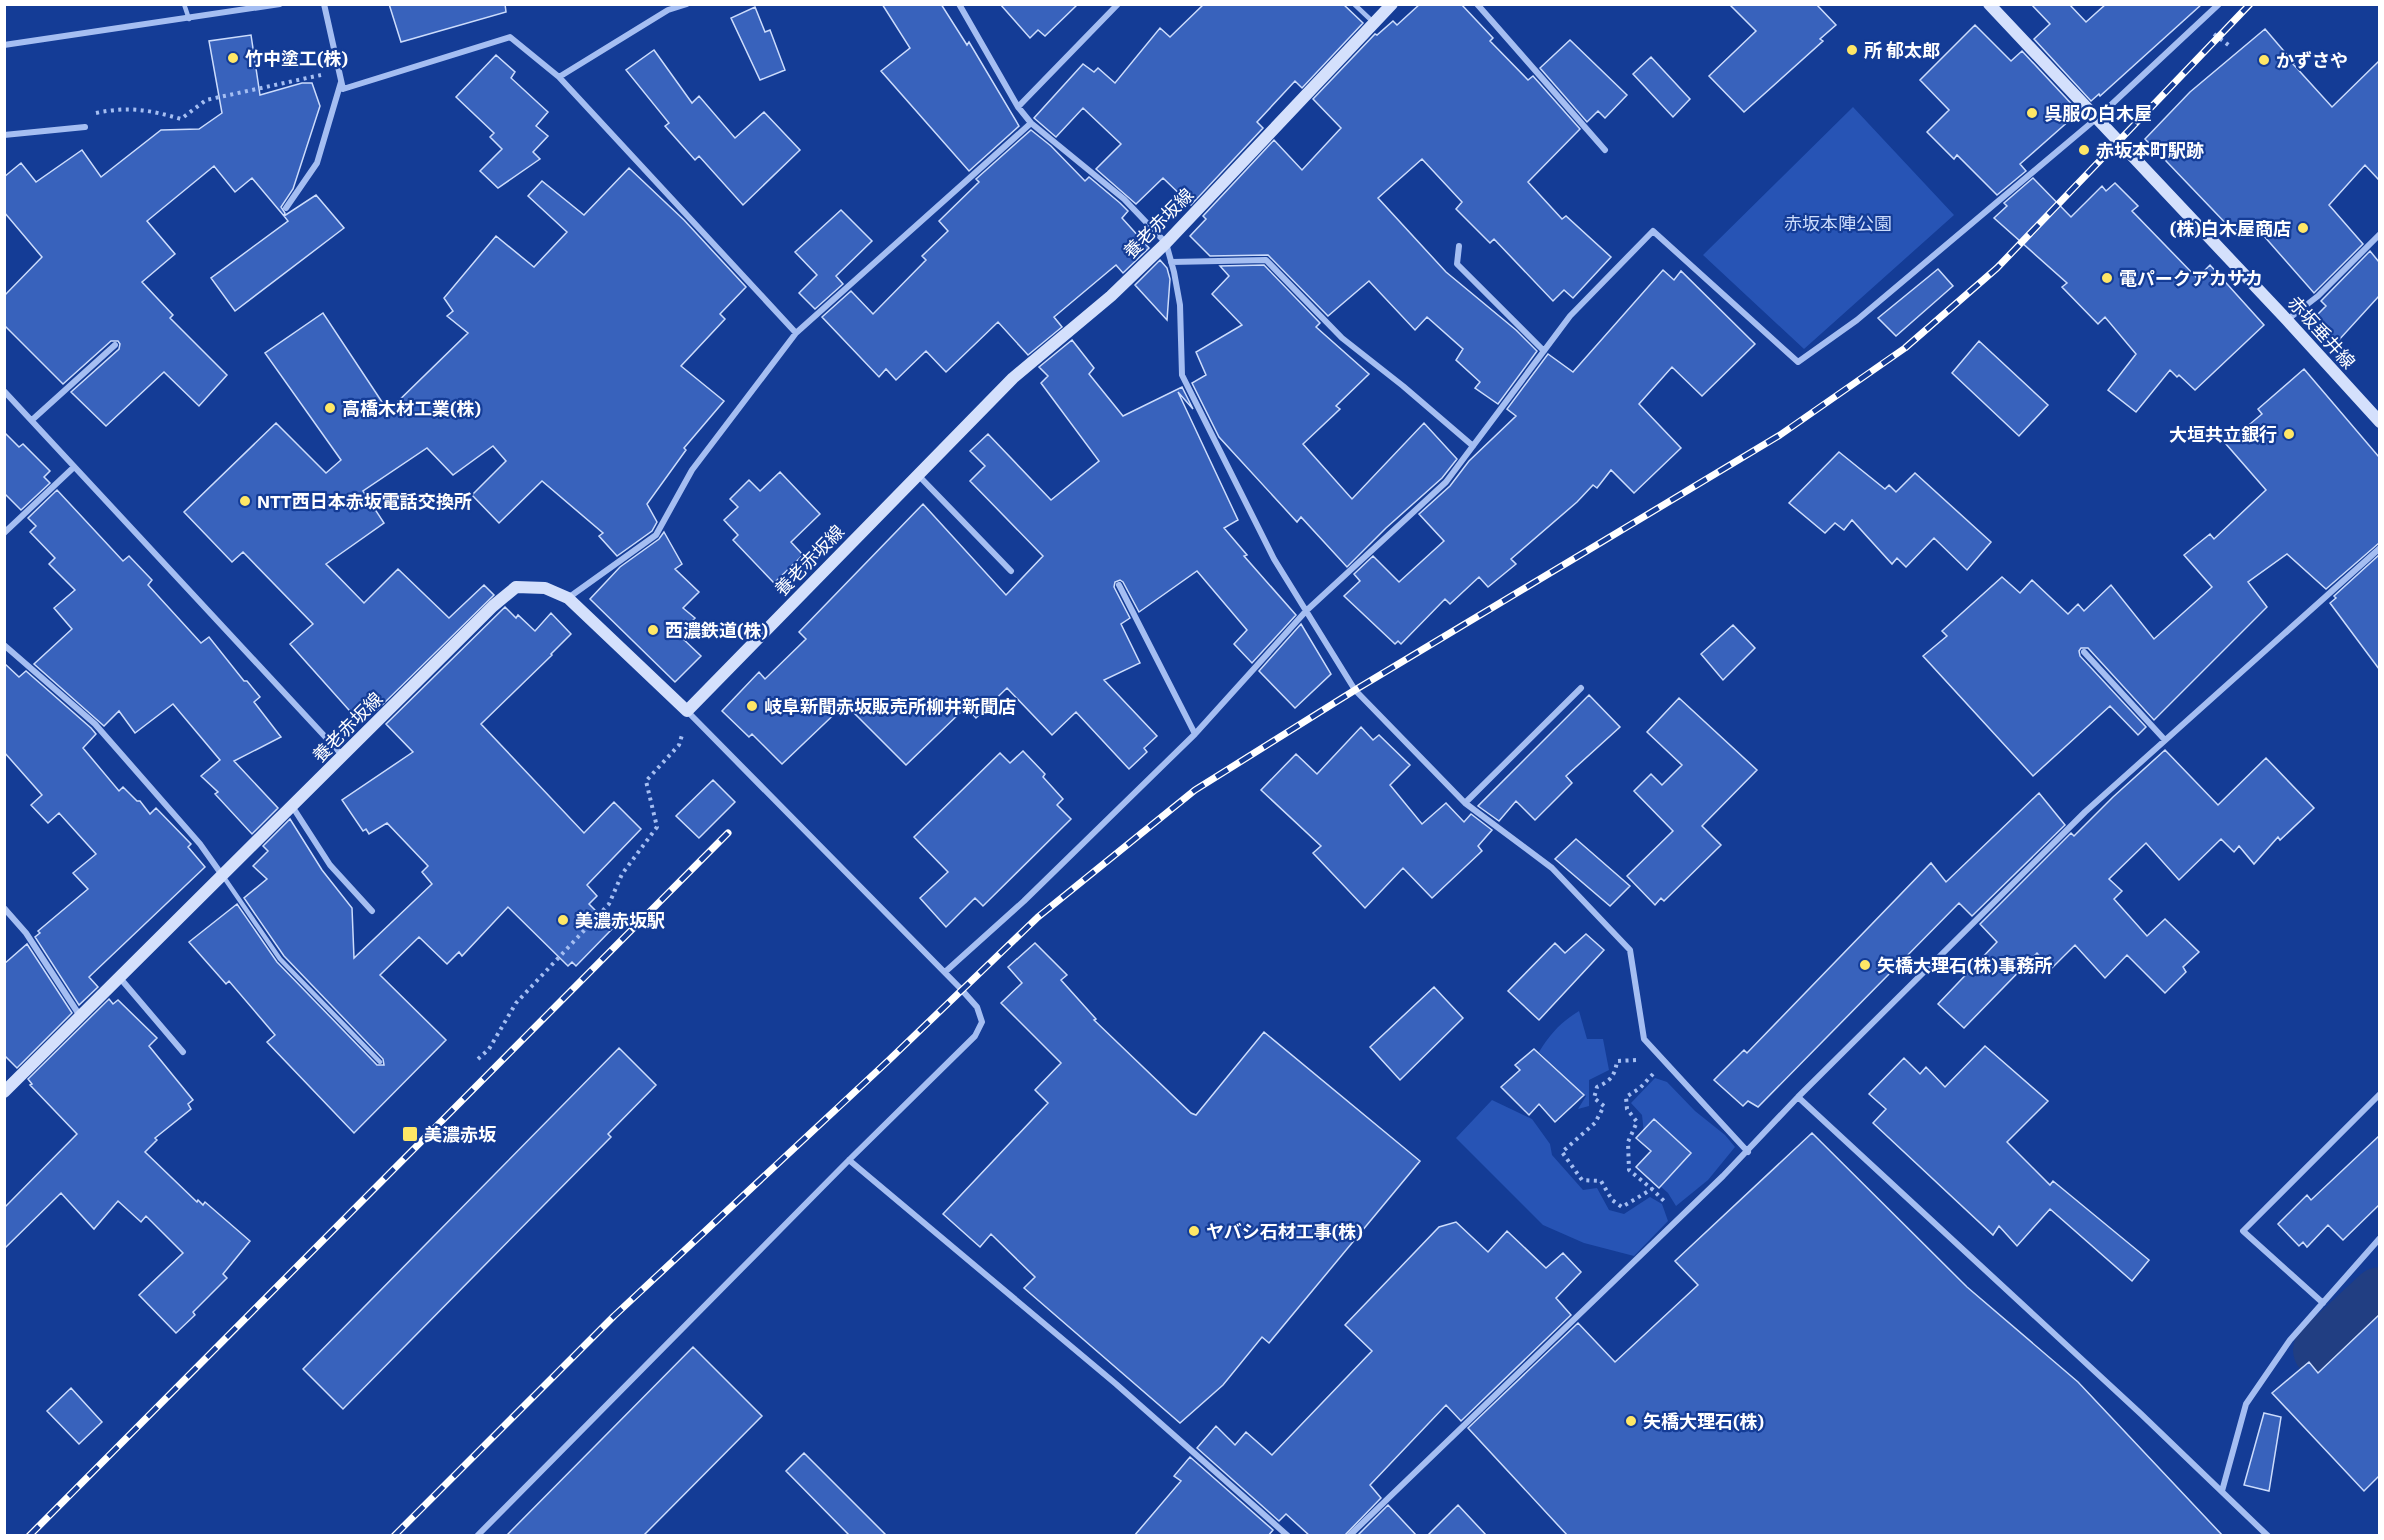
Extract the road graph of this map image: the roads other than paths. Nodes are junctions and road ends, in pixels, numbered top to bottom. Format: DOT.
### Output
graph roads {
  1 [pos="184,4"];
  2 [pos="280,4"];
  3 [pos="324,4"];
  4 [pos="687,4"];
  5 [pos="959,4"];
  6 [pos="1118,4"];
  7 [pos="1354,4"];
  8 [pos="1392,4"];
  9 [pos="1477,4"];
  10 [pos="1989,4"];
  11 [pos="2219,4"];
  12 [pos="189,19"];
  13 [pos="1374,24"];
  14 [pos="4,45"];
  15 [pos="559,77"];
  16 [pos="342,82"];
  17 [pos="1018,107"];
  18 [pos="2097,118"];
  19 [pos="1031,123"];
  20 [pos="85,127"];
  21 [pos="4,135"];
  22 [pos="1605,150"];
  23 [pos="286,208"];
  24 [pos="2379,234"];
  25 [pos="1166,243"];
  26 [pos="1459,246"];
  27 [pos="1171,262"];
  28 [pos="2287,320"];
  29 [pos="796,333"];
  30 [pos="115,345"];
  31 [pos="1544,351"];
  32 [pos="4,391"];
  33 [pos="32,420"];
  34 [pos="2379,422"];
  35 [pos="1473,446"];
  36 [pos="74,467"];
  37 [pos="918,475"];
  38 [pos="4,533"];
  39 [pos="2379,548"];
  40 [pos="1011,571"];
  41 [pos="1119,585"];
  42 [pos="568,598"];
  43 [pos="1306,611"];
  44 [pos="4,645"];
  45 [pos="2084,652"];
  46 [pos="1581,688"];
  47 [pos="687,711"];
  48 [pos="1195,734"];
  49 [pos="2164,739"];
  50 [pos="343,756"];
  51 [pos="1465,803"];
  52 [pos="292,806"];
  53 [pos="223,876"];
  54 [pos="4,908"];
  55 [pos="372,912"];
  56 [pos="945,972"];
  57 [pos="120,978"];
  58 [pos="81,1016"];
  59 [pos="183,1052"];
  60 [pos="380,1062"];
  61 [pos="4,1092"];
  62 [pos="2379,1095"];
  63 [pos="1798,1097"];
  64 [pos="1748,1152"];
  65 [pos="849,1160"];
  66 [pos="2379,1238"];
  67 [pos="2323,1303"];
  68 [pos="2222,1491"];
  69 [pos="477,1536"];
  70 [pos="1288,1536"];
  71 [pos="1349,1536"];
  72 [pos="2268,1536"];
  1 -- 12 [label="lane"];
  2 -- 12 [label="street"];
  3 -- 16 [label="street"];
  4 -- 15 [label="street"];
  5 -- 17 [label="street"];
  6 -- 17 [label="street"];
  7 -- 13 [label="lane"];
  8 -- 13 [label="main road, 養老赤坂線"];
  9 -- 22 [label="street"];
  10 -- 18 [label="main road, 赤坂垂井線"];
  11 -- 18 [label="street"];
  12 -- 14 [label="street"];
  13 -- 25 [label="main road, 養老赤坂線"];
  15 -- 16 [label="street"];
  15 -- 29 [label="street"];
  16 -- 23 [label="street"];
  17 -- 19 [label="street"];
  18 -- 28 [label="main road, 赤坂垂井線"];
  18 -- 31 [label="street"];
  19 -- 25 [label="street"];
  19 -- 29 [label="street"];
  20 -- 21 [label="street"];
  24 -- 28 [label="street"];
  25 -- 27 [label="street"];
  25 -- 37 [label="main road, 養老赤坂線"];
  26 -- 31 [label="street"];
  27 -- 35 [label="street"];
  27 -- 43 [label="street"];
  28 -- 34 [label="main road, 赤坂垂井線"];
  29 -- 42 [label="street"];
  30 -- 33 [label="street"];
  31 -- 35 [label="street"];
  32 -- 33 [label="street"];
  33 -- 36 [label="street"];
  35 -- 43 [label="street"];
  36 -- 38 [label="street"];
  36 -- 50 [label="street"];
  37 -- 40 [label="street"];
  37 -- 47 [label="main road, 養老赤坂線"];
  39 -- 49 [label="street"];
  41 -- 48 [label="street"];
  42 -- 47 [label="main road, 養老赤坂線"];
  42 -- 50 [label="main road, 養老赤坂線"];
  43 -- 48 [label="street"];
  43 -- 51 [label="street"];
  44 -- 53 [label="street"];
  45 -- 49 [label="street"];
  46 -- 51 [label="street"];
  47 -- 56 [label="street"];
  48 -- 56 [label="street"];
  49 -- 63 [label="street"];
  50 -- 52 [label="main road, 養老赤坂線"];
  51 -- 64 [label="street"];
  52 -- 53 [label="main road, 養老赤坂線"];
  52 -- 55 [label="street"];
  53 -- 57 [label="main road, 養老赤坂線"];
  53 -- 60 [label="lane"];
  54 -- 58 [label="street"];
  56 -- 65 [label="street"];
  57 -- 58 [label="main road, 養老赤坂線"];
  57 -- 59 [label="street"];
  58 -- 61 [label="main road, 養老赤坂線"];
  62 -- 67 [label="street"];
  63 -- 64 [label="street"];
  63 -- 68 [label="street"];
  64 -- 71 [label="street"];
  65 -- 69 [label="street"];
  65 -- 70 [label="street"];
  66 -- 67 [label="street"];
  67 -- 68 [label="street"];
  68 -- 72 [label="street"];
}
